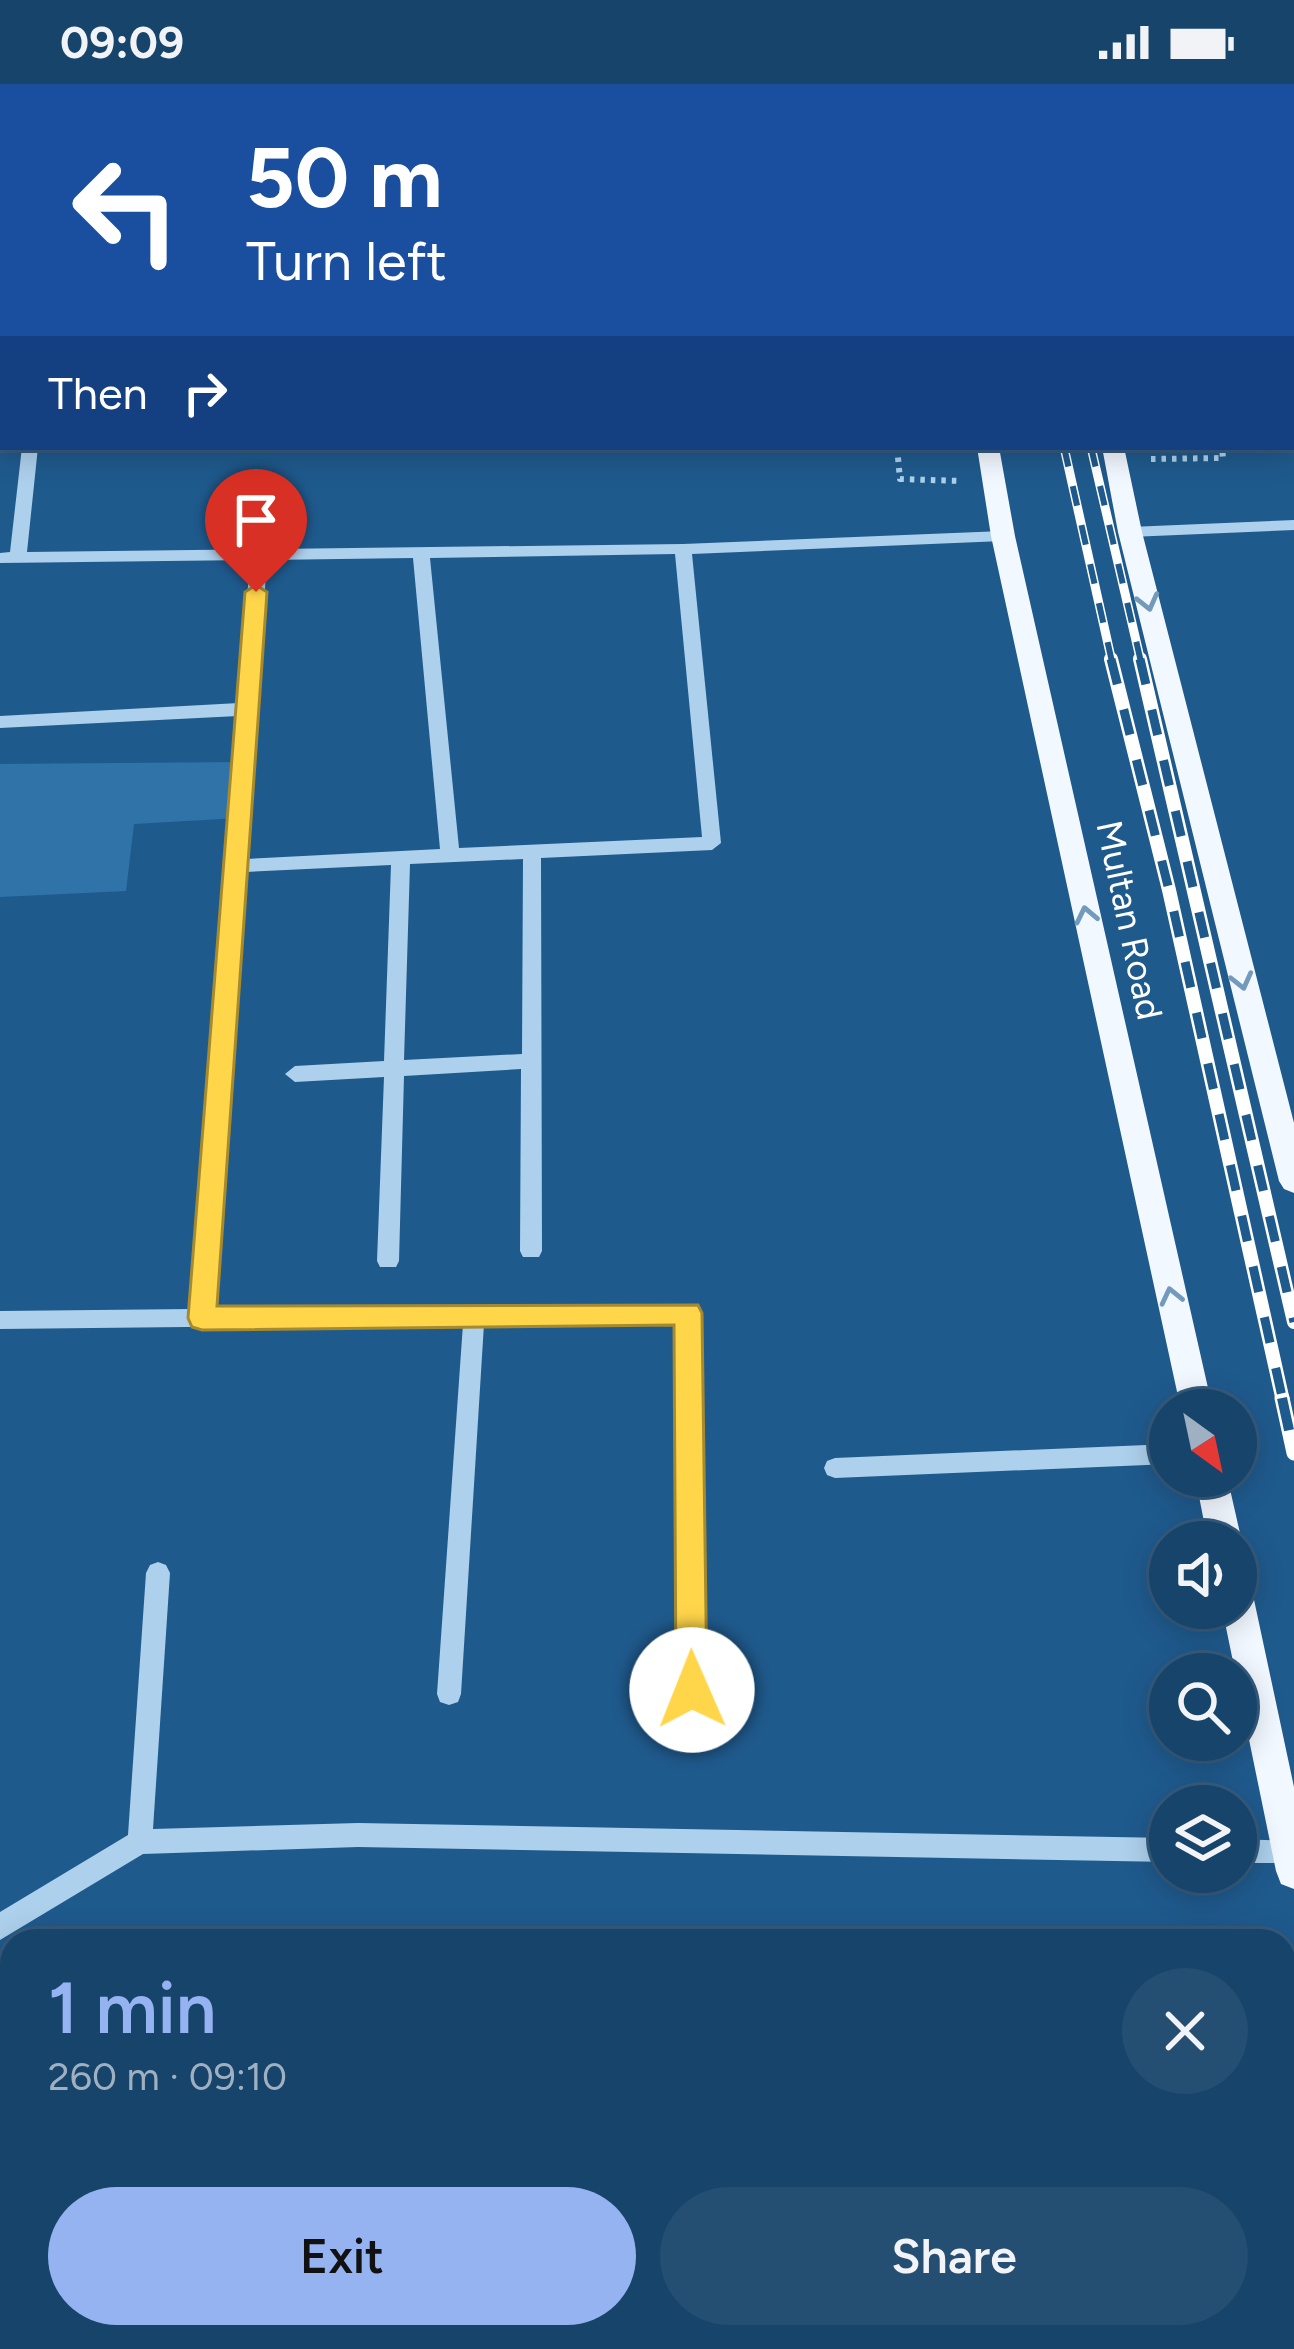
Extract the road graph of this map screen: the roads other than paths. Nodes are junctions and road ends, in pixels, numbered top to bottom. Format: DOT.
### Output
graph roads {
  1 [pos="29,450"];
  2 [pos="988,450"];
  3 [pos="1115,454"];
  4 [pos="1294,525"];
  5 [pos="1130,532"];
  6 [pos="1003,536"];
  7 [pos="683,549"];
  8 [pos="421,552"];
  9 [pos="259,554"];
  10 [pos="9,558"];
  11 [pos="247,709"];
  12 [pos="0,722"];
  13 [pos="532,852"];
  14 [pos="450,856"];
  15 [pos="401,858"];
  16 [pos="236,866"];
  17 [pos="532,1061"];
  18 [pos="394,1068"];
  19 [pos="296,1074"];
  20 [pos="1294,1180"];
  21 [pos="531,1251"];
  22 [pos="388,1261"];
  23 [pos="474,1315"];
  24 [pos="202,1318"];
  25 [pos="0,1320"];
  26 [pos="1192,1389"];
  27 [pos="1149,1455"];
  28 [pos="835,1468"];
  29 [pos="158,1573"];
  30 [pos="1243,1629"];
  31 [pos="692,1690"];
  32 [pos="449,1694"];
  33 [pos="140,1842"];
  34 [pos="1149,1850"];
  35 [pos="1257,1855"];
  36 [pos="1292,1861"];
  37 [pos="0,1927"];
  1 -- 10 [label="street"];
  2 -- 6 [label="main road, Multan Road"];
  3 -- 5 [label="main road"];
  4 -- 5 [label="street"];
  5 -- 20 [label="main road, one-way"];
  6 -- 7 [label="street"];
  26 -- 6 [label="main road, Multan Road, one-way"];
  7 -- 8 [label="street"];
  7 -- 13 [label="street"];
  8 -- 9 [label="street"];
  8 -- 14 [label="street"];
  9 -- 10 [label="street"];
  9 -- 11 [label="street"];
  11 -- 12 [label="street"];
  11 -- 16 [label="street"];
  13 -- 14 [label="street"];
  13 -- 17 [label="street"];
  14 -- 15 [label="street"];
  15 -- 16 [label="street"];
  15 -- 18 [label="street"];
  16 -- 24 [label="street"];
  17 -- 18 [label="street"];
  17 -- 21 [label="street"];
  18 -- 19 [label="street"];
  18 -- 22 [label="street"];
  23 -- 24 [label="street"];
  23 -- 31 [label="street"];
  23 -- 32 [label="street"];
  24 -- 25 [label="street"];
  27 -- 28 [label="street"];
  29 -- 33 [label="street"];
  30 -- 36 [label="main road"];
  33 -- 34 [label="street"];
  33 -- 37 [label="street"];
  35 -- 36 [label="street"];
}
